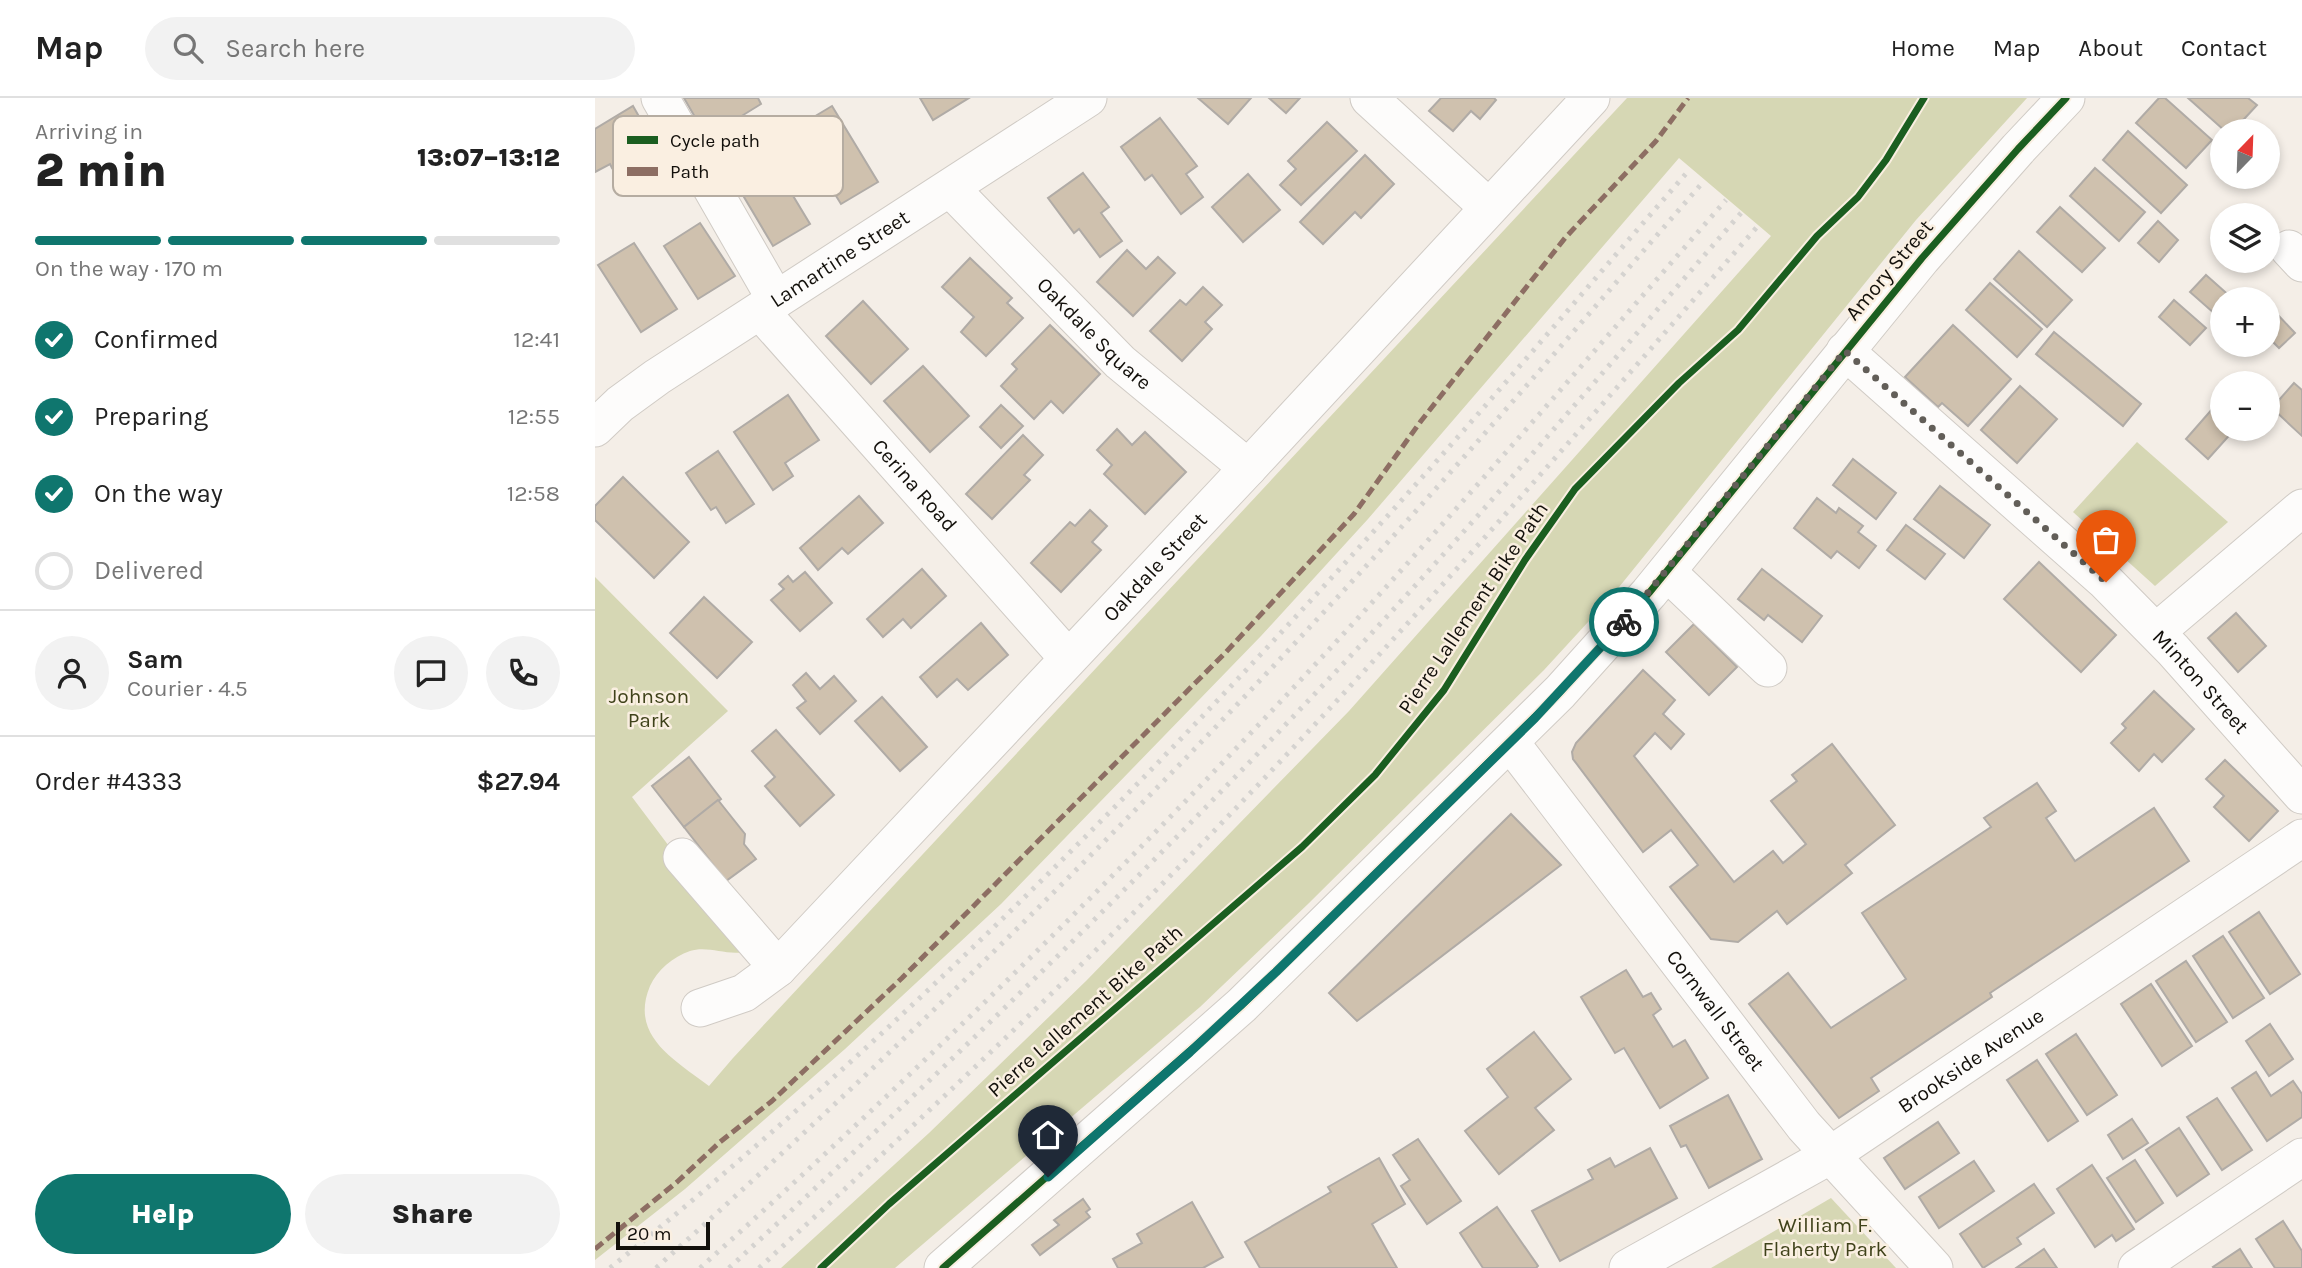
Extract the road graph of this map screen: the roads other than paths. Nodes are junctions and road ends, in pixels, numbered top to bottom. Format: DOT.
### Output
graph roads {
  1 [pos="660,98"];
  2 [pos="1088,98"];
  3 [pos="1369,98"];
  4 [pos="1591,98"];
  5 [pos="2066,98"];
  6 [pos="669,116"];
  7 [pos="950,188"];
  8 [pos="711,196"];
  9 [pos="1487,207"];
  10 [pos="768,305"];
  11 [pos="1845,351"];
  12 [pos="595,428"];
  13 [pos="1248,468"];
  14 [pos="2302,508"];
  15 [pos="1667,572"];
  16 [pos="2156,632"];
  17 [pos="1069,658"];
  18 [pos="1768,668"];
  19 [pos="1510,742"];
  20 [pos="2302,795"];
  21 [pos="2302,838"];
  22 [pos="682,857"];
  23 [pos="778,968"];
  24 [pos="700,1007"];
  25 [pos="1829,1156"];
  26 [pos="2302,1157"];
  27 [pos="943,1268"];
  28 [pos="1628,1268"];
  29 [pos="1934,1268"];
  30 [pos="2137,1268"];
  1 -- 6 [label="street, Cerina Road"];
  2 -- 7 [label="street, Lamartine Street"];
  3 -- 9 [label="street"];
  4 -- 9 [label="street, Oakdale Street"];
  5 -- 11 [label="street, Amory Street"];
  7 -- 10 [label="street, Lamartine Street"];
  7 -- 13 [label="street, Oakdale Square"];
  8 -- 10 [label="street, Cerina Road"];
  9 -- 13 [label="street, Oakdale Street"];
  10 -- 12 [label="street, Lamartine Street"];
  10 -- 17 [label="street, Cerina Road"];
  11 -- 15 [label="street, Amory Street"];
  11 -- 16 [label="street, Minton Street"];
  13 -- 17 [label="street, Oakdale Street"];
  14 -- 16 [label="street"];
  15 -- 18 [label="street"];
  15 -- 19 [label="street, Amory Street"];
  16 -- 20 [label="street, Minton Street"];
  17 -- 23 [label="street, Oakdale Street"];
  19 -- 25 [label="street, Cornwall Street"];
  19 -- 27 [label="street, Amory Street"];
  21 -- 25 [label="street, Brookside Avenue"];
  22 -- 23 [label="street"];
  23 -- 24 [label="street, Oakdale Street"];
  25 -- 28 [label="street, Brookside Avenue"];
  25 -- 29 [label="street, Cornwall Street"];
  26 -- 30 [label="street"];
}
